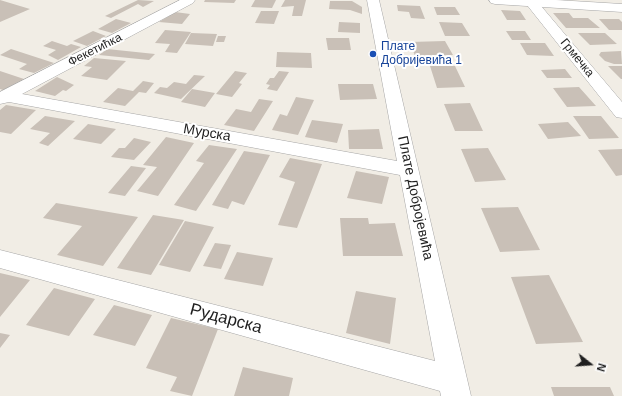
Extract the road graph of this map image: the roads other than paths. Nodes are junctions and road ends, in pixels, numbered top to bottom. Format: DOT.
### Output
graph roads {
  1 [pos="189,0"];
  2 [pos="373,0"];
  3 [pos="495,0"];
  4 [pos="513,1"];
  5 [pos="531,2"];
  6 [pos="622,8"];
  7 [pos="2,98"];
  8 [pos="622,113"];
  9 [pos="409,170"];
  10 [pos="0,259"];
  11 [pos="454,388"];
  1 -- 7 [label="street, Фекетићка"];
  2 -- 9 [label="street, Плате Добројевића"];
  3 -- 4 [label="street"];
  4 -- 5 [label="street"];
  5 -- 6 [label="street"];
  5 -- 8 [label="street, Грмечка"];
  7 -- 9 [label="street, Мурска"];
  9 -- 11 [label="street, Плате Добројевића"];
  10 -- 11 [label="street, Рударска"];
}
